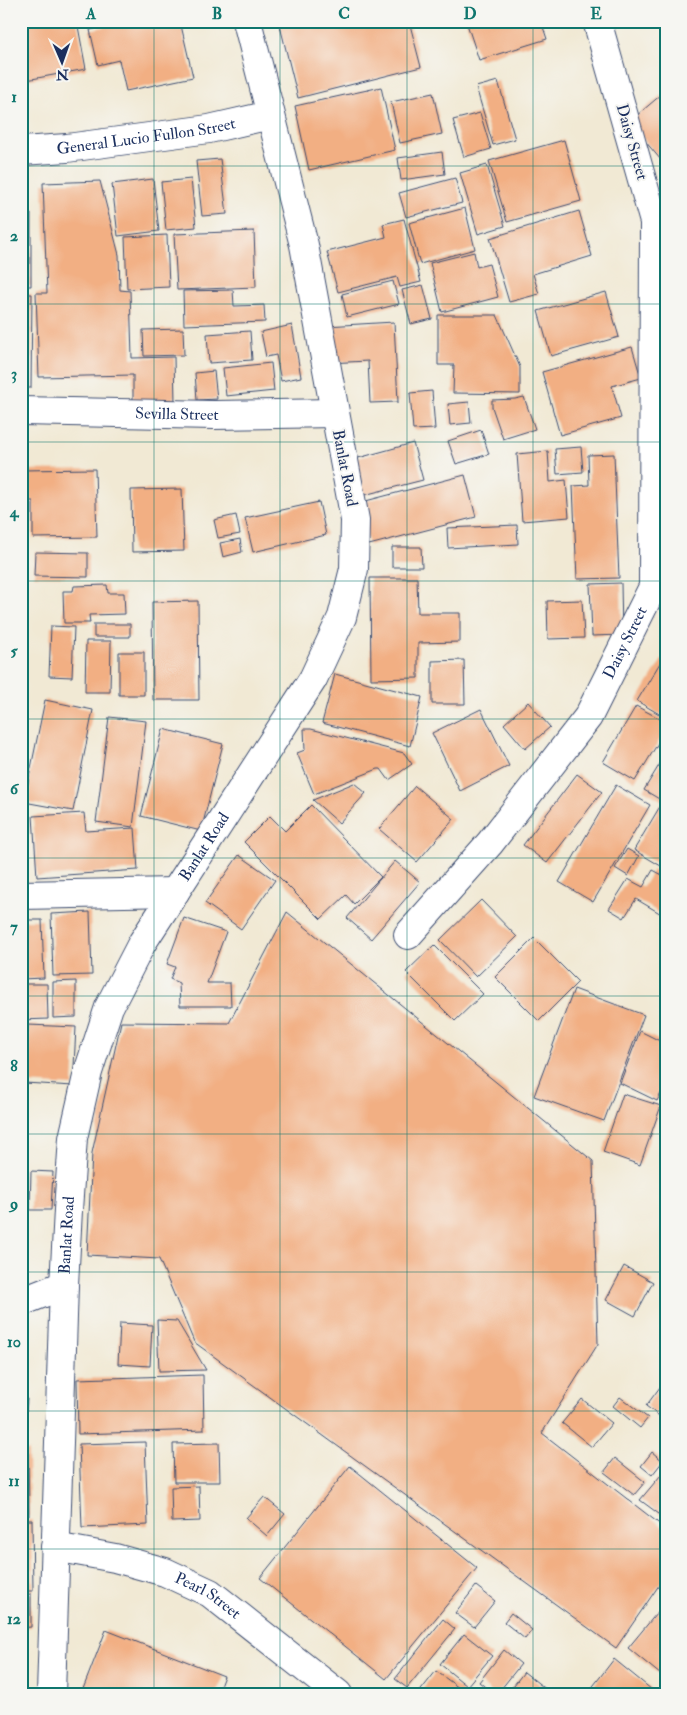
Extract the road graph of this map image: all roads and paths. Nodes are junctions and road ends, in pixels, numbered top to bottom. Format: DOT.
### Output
graph roads {
  1 [pos="247,21"];
  2 [pos="597,21"];
  3 [pos="270,115"];
  4 [pos="21,151"];
  5 [pos="660,218"];
  6 [pos="21,412"];
  7 [pos="334,413"];
  8 [pos="175,892"];
  9 [pos="21,895"];
  10 [pos="408,935"];
  11 [pos="64,1285"];
  12 [pos="21,1302"];
  13 [pos="55,1547"];
  14 [pos="51,1694"];
  15 [pos="338,1694"];
  1 -- 3 [label="street, Banlat Road"];
  2 -- 5 [label="street, Daisy Street"];
  3 -- 4 [label="street, General Lucio Fullon Street"];
  3 -- 7 [label="street, Banlat Road"];
  5 -- 10 [label="street, Daisy Street"];
  6 -- 7 [label="street, Sevilla Street"];
  7 -- 8 [label="street, Banlat Road"];
  8 -- 9 [label="street"];
  8 -- 11 [label="street, Banlat Road"];
  11 -- 12 [label="street"];
  11 -- 13 [label="street, Banlat Road"];
  13 -- 14 [label="street, Banlat Road"];
  13 -- 15 [label="street, Pearl Street"];
}
